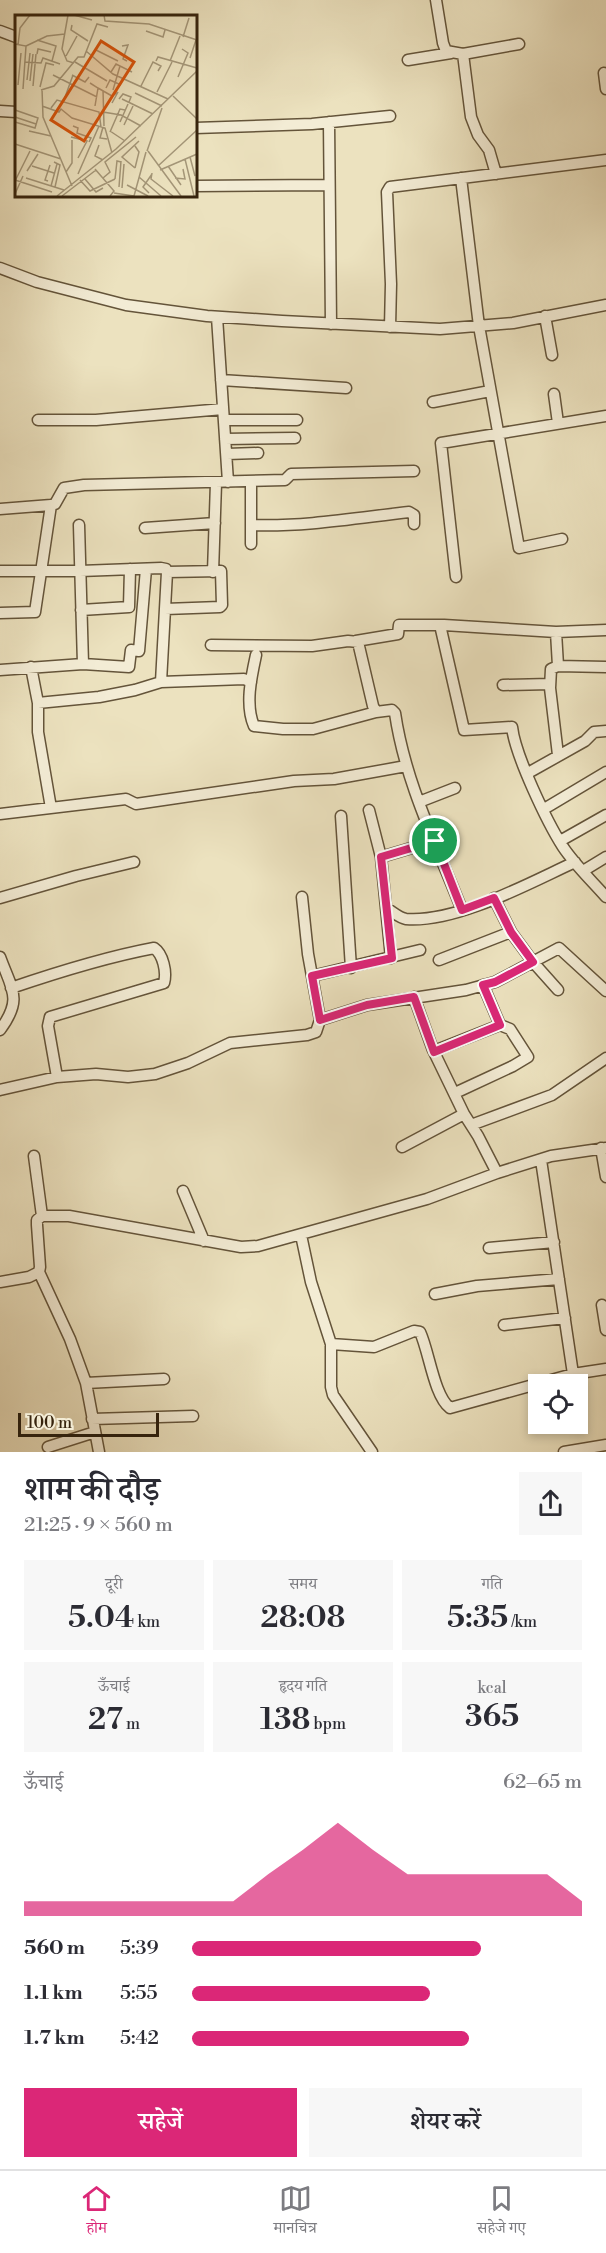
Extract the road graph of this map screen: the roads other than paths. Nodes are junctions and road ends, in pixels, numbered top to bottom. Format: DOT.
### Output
graph roads {
  1 [pos="436,0"];
  2 [pos="0,31"];
  3 [pos="15,37"];
  4 [pos="519,44"];
  5 [pos="452,53"];
  6 [pos="463,54"];
  7 [pos="408,60"];
  8 [pos="604,73"];
  9 [pos="606,89"];
  10 [pos="0,111"];
  11 [pos="15,112"];
  12 [pos="390,116"];
  13 [pos="329,122"];
  14 [pos="196,128"];
  15 [pos="606,160"];
  16 [pos="496,174"];
  17 [pos="461,178"];
  18 [pos="329,184"];
  19 [pos="196,186"];
  20 [pos="0,268"];
  21 [pos="606,305"];
  22 [pos="216,316"];
  23 [pos="545,316"];
  24 [pos="331,324"];
  25 [pos="478,326"];
  26 [pos="390,327"];
  27 [pos="552,355"];
  28 [pos="221,380"];
  29 [pos="346,388"];
  30 [pos="490,391"];
  31 [pos="554,394"];
  32 [pos="433,402"];
  33 [pos="224,415"];
  34 [pos="606,416"];
  35 [pos="38,420"];
  36 [pos="268,420"];
  37 [pos="297,420"];
  38 [pos="558,423"];
  39 [pos="498,432"];
  40 [pos="268,438"];
  41 [pos="295,438"];
  42 [pos="225,439"];
  43 [pos="258,453"];
  44 [pos="227,454"];
  45 [pos="414,471"];
  46 [pos="251,481"];
  47 [pos="228,482"];
  48 [pos="216,483"];
  49 [pos="51,506"];
  50 [pos="0,509"];
  51 [pos="215,523"];
  52 [pos="414,524"];
  53 [pos="79,525"];
  54 [pos="251,525"];
  55 [pos="146,528"];
  56 [pos="562,539"];
  57 [pos="250,544"];
  58 [pos="130,569"];
  59 [pos="146,569"];
  60 [pos="0,571"];
  61 [pos="41,571"];
  62 [pos="80,571"];
  63 [pos="167,572"];
  64 [pos="213,572"];
  65 [pos="456,577"];
  66 [pos="130,598"];
  67 [pos="143,599"];
  68 [pos="165,609"];
  69 [pos="81,610"];
  70 [pos="0,613"];
  71 [pos="440,625"];
  72 [pos="606,630"];
  73 [pos="556,632"];
  74 [pos="356,641"];
  75 [pos="211,645"];
  76 [pos="256,655"];
  77 [pos="83,664"];
  78 [pos="558,666"];
  79 [pos="606,666"];
  80 [pos="31,667"];
  81 [pos="0,670"];
  82 [pos="161,682"];
  83 [pos="251,682"];
  84 [pos="550,684"];
  85 [pos="503,685"];
  86 [pos="39,703"];
  87 [pos="376,712"];
  88 [pos="606,730"];
  89 [pos="558,754"];
  90 [pos="406,766"];
  91 [pos="606,772"];
  92 [pos="528,773"];
  93 [pos="455,788"];
  94 [pos="419,802"];
  95 [pos="51,808"];
  96 [pos="544,809"];
  97 [pos="369,810"];
  98 [pos="0,814"];
  99 [pos="606,815"];
  100 [pos="341,816"];
  101 [pos="435,841"];
  102 [pos="560,841"];
  103 [pos="381,857"];
  104 [pos="606,857"];
  105 [pos="134,862"];
  106 [pos="575,862"];
  107 [pos="583,871"];
  108 [pos="302,897"];
  109 [pos="606,897"];
  110 [pos="0,898"];
  111 [pos="494,898"];
  112 [pos="386,908"];
  113 [pos="462,910"];
  114 [pos="511,932"];
  115 [pos="420,951"];
  116 [pos="0,957"];
  117 [pos="392,958"];
  118 [pos="439,960"];
  119 [pos="533,962"];
  120 [pos="351,968"];
  121 [pos="312,976"];
  122 [pos="483,985"];
  123 [pos="11,988"];
  124 [pos="558,990"];
  125 [pos="606,991"];
  126 [pos="414,997"];
  127 [pos="320,1020"];
  128 [pos="500,1025"];
  129 [pos="0,1030"];
  130 [pos="434,1052"];
  131 [pos="606,1058"];
  132 [pos="57,1077"];
  133 [pos="1,1088"];
  134 [pos="454,1093"];
  135 [pos="464,1114"];
  136 [pos="471,1125"];
  137 [pos="402,1147"];
  138 [pos="604,1148"];
  139 [pos="34,1156"];
  140 [pos="541,1160"];
  141 [pos="497,1173"];
  142 [pos="606,1177"];
  143 [pos="183,1191"];
  144 [pos="42,1216"];
  145 [pos="301,1235"];
  146 [pos="204,1241"];
  147 [pos="554,1242"];
  148 [pos="489,1248"];
  149 [pos="39,1272"];
  150 [pos="559,1279"];
  151 [pos="0,1282"];
  152 [pos="435,1294"];
  153 [pos="603,1305"];
  154 [pos="565,1318"];
  155 [pos="504,1324"];
  156 [pos="606,1330"];
  157 [pos="331,1344"];
  158 [pos="606,1369"];
  159 [pos="573,1374"];
  160 [pos="164,1378"];
  161 [pos="86,1383"];
  162 [pos="528,1386"];
  163 [pos="193,1416"];
  164 [pos="92,1419"];
  165 [pos="95,1432"];
  166 [pos="606,1446"];
  167 [pos="48,1447"];
  168 [pos="99,1452"];
  169 [pos="372,1452"];
  170 [pos="564,1452"];
  1 -- 5 [label="street"];
  2 -- 3 [label="street"];
  4 -- 6 [label="street"];
  5 -- 6 [label="street"];
  5 -- 7 [label="street"];
  6 -- 16 [label="street"];
  8 -- 9 [label="street"];
  10 -- 11 [label="street"];
  12 -- 13 [label="street"];
  13 -- 14 [label="street"];
  13 -- 18 [label="street"];
  15 -- 16 [label="street"];
  16 -- 17 [label="street"];
  17 -- 25 [label="street"];
  17 -- 26 [label="street"];
  18 -- 19 [label="street"];
  18 -- 24 [label="street"];
  20 -- 22 [label="street"];
  21 -- 23 [label="street"];
  22 -- 24 [label="street"];
  22 -- 28 [label="street"];
  23 -- 25 [label="street"];
  23 -- 27 [label="street"];
  24 -- 26 [label="street"];
  25 -- 26 [label="street"];
  25 -- 30 [label="street"];
  28 -- 29 [label="street"];
  28 -- 33 [label="street"];
  30 -- 32 [label="street"];
  30 -- 39 [label="street"];
  31 -- 38 [label="street"];
  33 -- 35 [label="street"];
  33 -- 36 [label="street"];
  33 -- 42 [label="street"];
  34 -- 38 [label="street"];
  36 -- 37 [label="street"];
  36 -- 40 [label="street"];
  38 -- 39 [label="street"];
  39 -- 56 [label="street"];
  39 -- 65 [label="street"];
  40 -- 41 [label="street"];
  40 -- 42 [label="street"];
  42 -- 44 [label="street"];
  43 -- 44 [label="street"];
  44 -- 47 [label="street"];
  45 -- 46 [label="street"];
  46 -- 47 [label="street"];
  46 -- 54 [label="street"];
  47 -- 48 [label="street"];
  48 -- 49 [label="street"];
  48 -- 51 [label="street"];
  49 -- 50 [label="street"];
  49 -- 61 [label="street"];
  51 -- 55 [label="street"];
  51 -- 64 [label="street"];
  52 -- 54 [label="street"];
  53 -- 62 [label="street"];
  54 -- 57 [label="street"];
  58 -- 59 [label="street"];
  58 -- 62 [label="street"];
  58 -- 66 [label="street"];
  59 -- 63 [label="street"];
  59 -- 67 [label="street"];
  60 -- 61 [label="street"];
  61 -- 62 [label="street"];
  61 -- 70 [label="street"];
  62 -- 69 [label="street"];
  63 -- 64 [label="street"];
  63 -- 68 [label="street"];
  64 -- 68 [label="street"];
  66 -- 67 [label="street"];
  66 -- 69 [label="street"];
  67 -- 77 [label="street"];
  68 -- 82 [label="street"];
  69 -- 77 [label="street"];
  71 -- 73 [label="street"];
  71 -- 74 [label="street"];
  71 -- 92 [label="street"];
  72 -- 73 [label="street"];
  73 -- 78 [label="street"];
  74 -- 75 [label="street"];
  74 -- 87 [label="street"];
  76 -- 83 [label="street"];
  77 -- 80 [label="street"];
  78 -- 79 [label="street"];
  78 -- 84 [label="street"];
  80 -- 81 [label="street"];
  80 -- 86 [label="street"];
  82 -- 83 [label="street"];
  82 -- 86 [label="street"];
  83 -- 87 [label="street"];
  84 -- 85 [label="street"];
  84 -- 89 [label="street"];
  86 -- 95 [label="street"];
  87 -- 90 [label="street"];
  88 -- 89 [label="street"];
  89 -- 92 [label="street"];
  90 -- 94 [label="street"];
  90 -- 95 [label="street"];
  91 -- 96 [label="street"];
  92 -- 96 [label="street"];
  93 -- 94 [label="street"];
  94 -- 101 [label="street"];
  95 -- 98 [label="street"];
  96 -- 102 [label="street"];
  97 -- 103 [label="street"];
  99 -- 102 [label="street"];
  100 -- 120 [label="street"];
  101 -- 103 [label="street"];
  101 -- 113 [label="street"];
  102 -- 106 [label="street"];
  103 -- 112 [label="street"];
  104 -- 107 [label="street"];
  105 -- 110 [label="street"];
  106 -- 107 [label="street"];
  106 -- 111 [label="street"];
  107 -- 109 [label="street"];
  108 -- 121 [label="street"];
  111 -- 113 [label="street"];
  111 -- 114 [label="street"];
  112 -- 113 [label="street"];
  112 -- 117 [label="street"];
  114 -- 118 [label="street"];
  114 -- 119 [label="street"];
  115 -- 117 [label="street"];
  116 -- 123 [label="street"];
  117 -- 120 [label="street"];
  119 -- 122 [label="street"];
  119 -- 124 [label="street"];
  119 -- 125 [label="street"];
  120 -- 121 [label="street"];
  121 -- 127 [label="street"];
  122 -- 126 [label="street"];
  122 -- 128 [label="street"];
  123 -- 129 [label="street"];
  123 -- 132 [label="street"];
  126 -- 127 [label="street"];
  126 -- 130 [label="street"];
  127 -- 132 [label="street"];
  128 -- 130 [label="street"];
  128 -- 134 [label="street"];
  130 -- 134 [label="street"];
  131 -- 136 [label="street"];
  132 -- 133 [label="street"];
  134 -- 135 [label="street"];
  135 -- 136 [label="street"];
  135 -- 137 [label="street"];
  136 -- 141 [label="street"];
  138 -- 140 [label="street"];
  138 -- 142 [label="street"];
  139 -- 144 [label="street"];
  140 -- 141 [label="street"];
  140 -- 147 [label="street"];
  141 -- 145 [label="street"];
  143 -- 146 [label="street"];
  144 -- 146 [label="street"];
  144 -- 149 [label="street"];
  145 -- 146 [label="street"];
  145 -- 157 [label="street"];
  147 -- 148 [label="street"];
  147 -- 150 [label="street"];
  149 -- 151 [label="street"];
  149 -- 161 [label="street"];
  150 -- 152 [label="street"];
  150 -- 154 [label="street"];
  153 -- 156 [label="street"];
  154 -- 155 [label="street"];
  154 -- 159 [label="street"];
  157 -- 162 [label="street"];
  157 -- 169 [label="street"];
  158 -- 159 [label="street"];
  160 -- 161 [label="street"];
  161 -- 164 [label="street"];
  163 -- 164 [label="street"];
  164 -- 165 [label="street"];
  165 -- 167 [label="street"];
  165 -- 168 [label="street"];
  166 -- 170 [label="street"];
}
